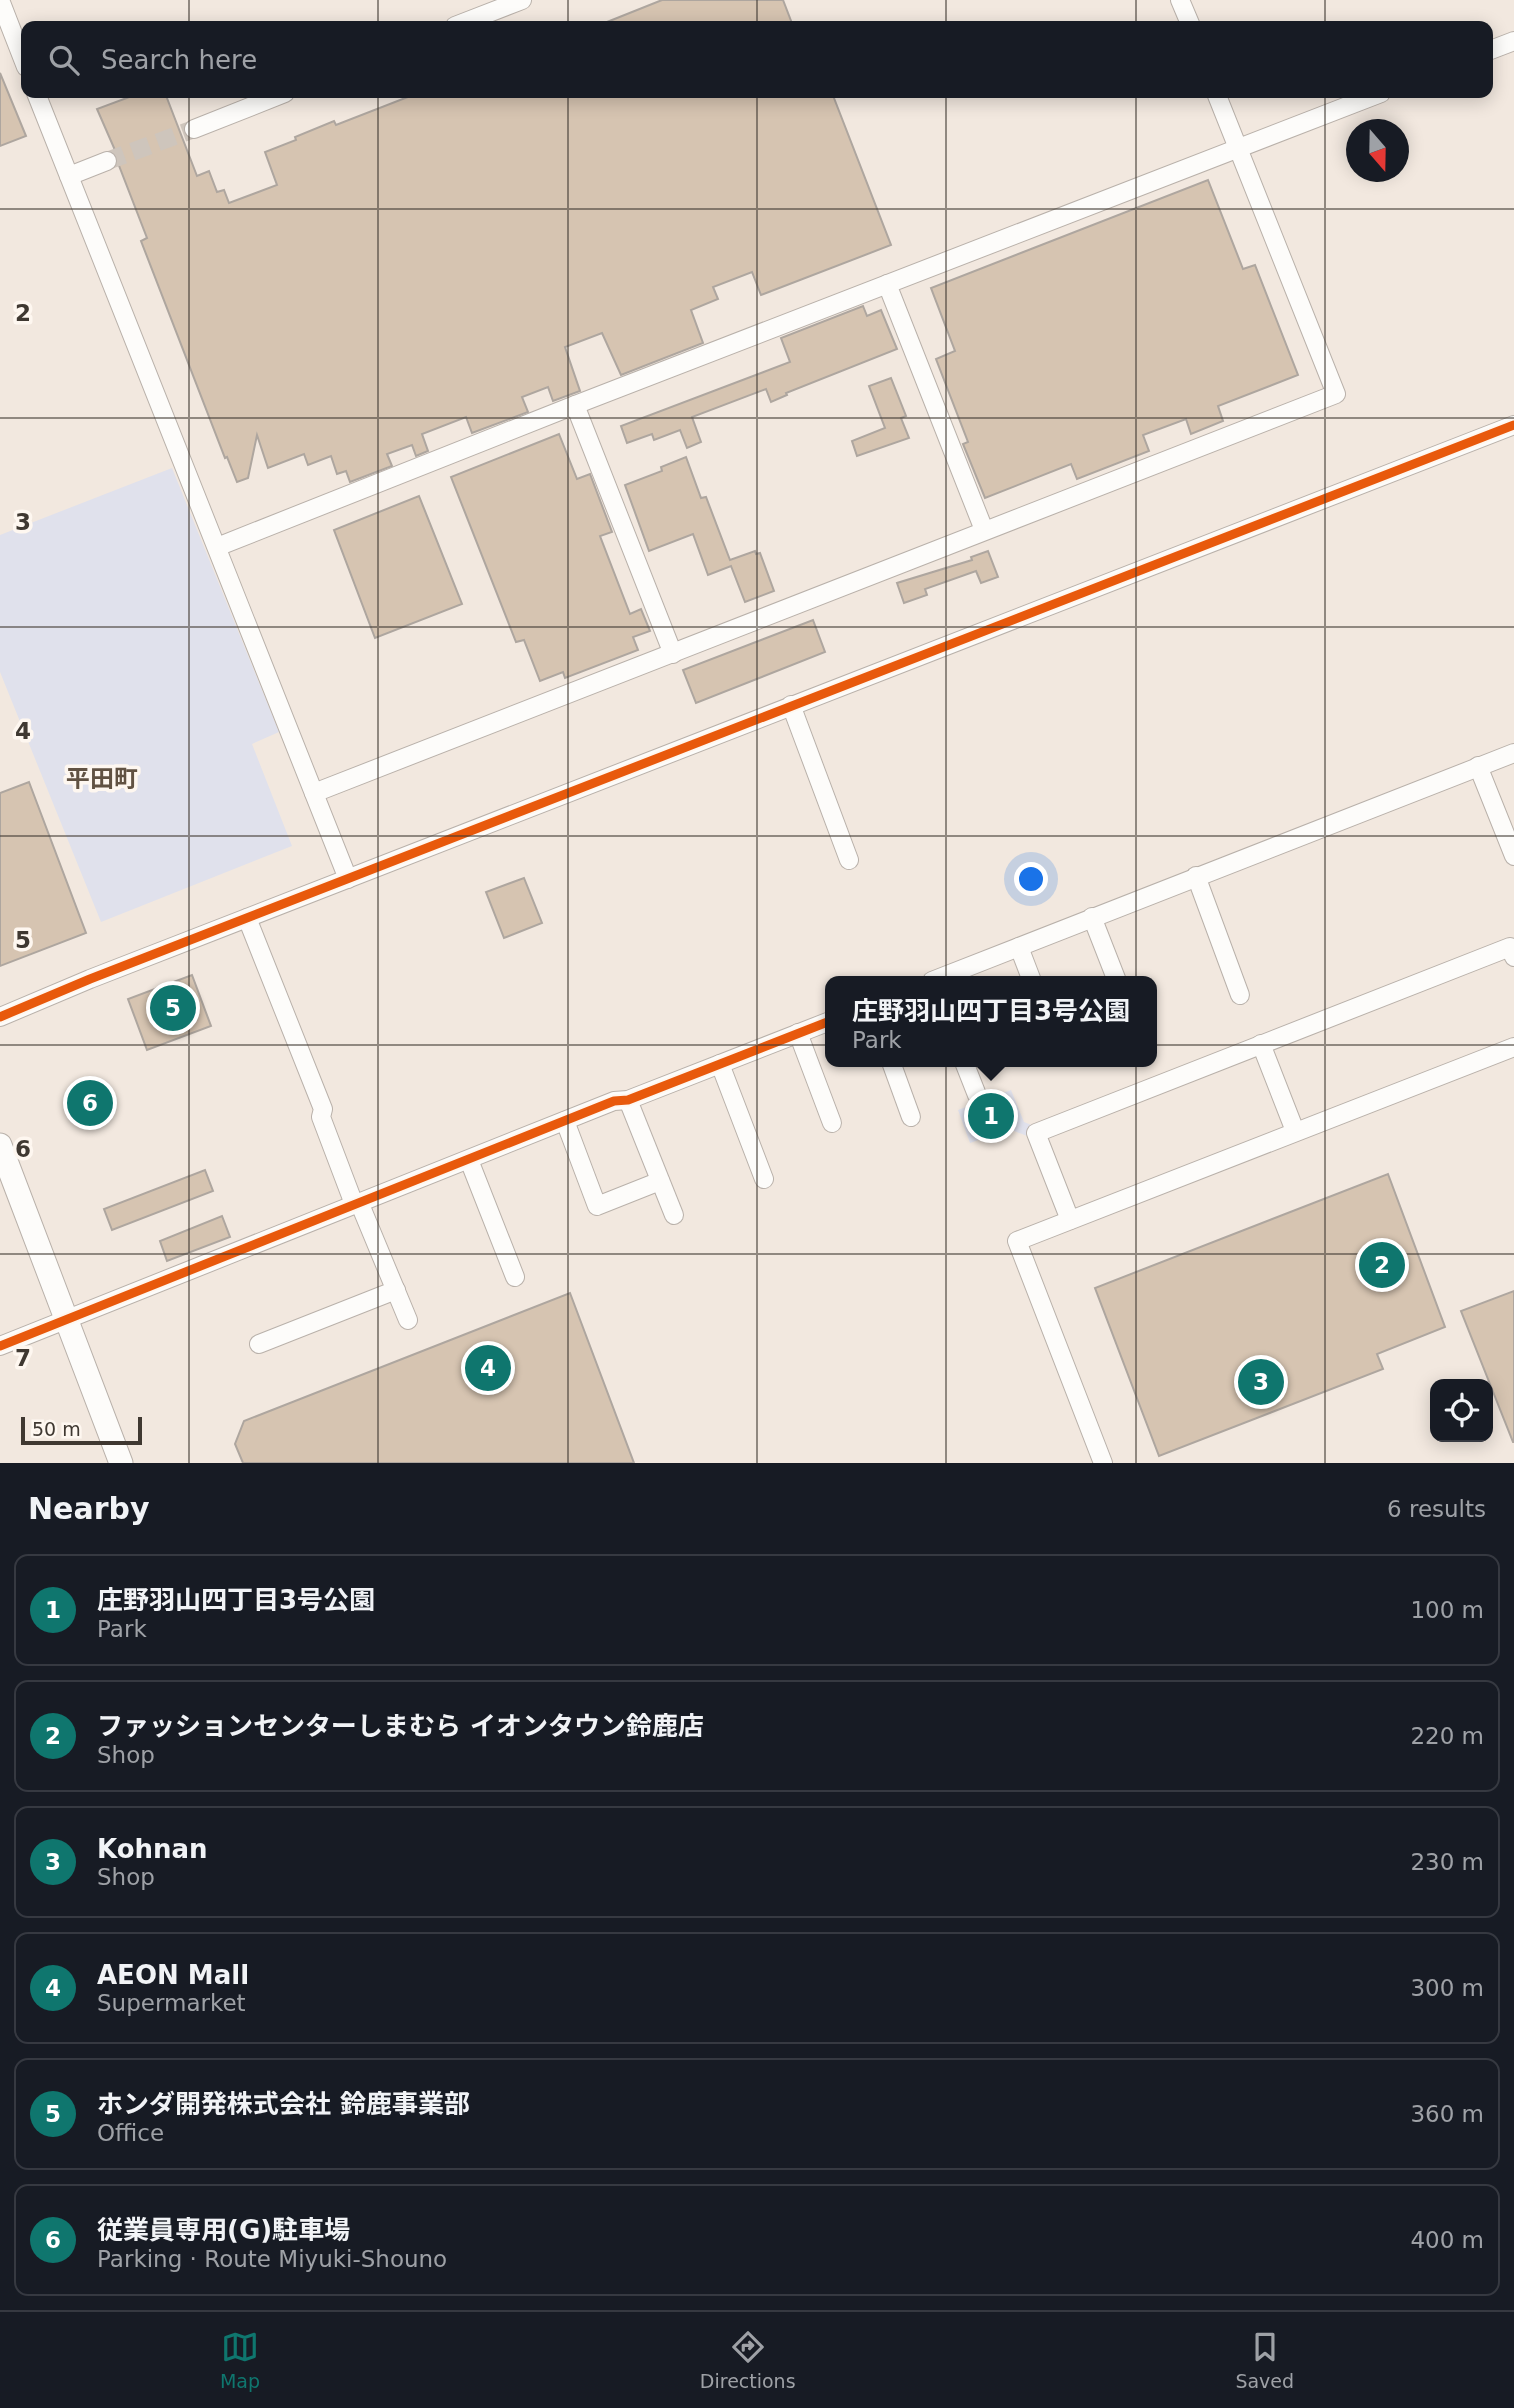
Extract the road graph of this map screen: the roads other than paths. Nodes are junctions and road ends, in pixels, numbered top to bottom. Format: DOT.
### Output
graph roads {
  1 [pos="0,0"];
  2 [pos="522,0"];
  3 [pos="1181,0"];
  4 [pos="468,21"];
  5 [pos="1189,21"];
  6 [pos="1514,41"];
  7 [pos="1493,49"];
  8 [pos="21,54"];
  9 [pos="38,98"];
  10 [pos="272,98"];
  11 [pos="1218,98"];
  12 [pos="1368,98"];
  13 [pos="194,129"];
  14 [pos="1238,149"];
  15 [pos="107,161"];
  16 [pos="69,176"];
  17 [pos="887,284"];
  18 [pos="575,405"];
  19 [pos="1514,425"];
  20 [pos="984,530"];
  21 [pos="217,547"];
  22 [pos="673,654"];
  23 [pos="790,705"];
  24 [pos="1514,753"];
  25 [pos="1478,766"];
  26 [pos="314,793"];
  27 [pos="1512,845"];
  28 [pos="849,860"];
  29 [pos="1196,876"];
  30 [pos="348,879"];
  31 [pos="247,918"];
  32 [pos="1092,918"];
  33 [pos="1019,947"];
  34 [pos="1514,957"];
  35 [pos="945,976"];
  36 [pos="1030,976"];
  37 [pos="1115,976"];
  38 [pos="1240,995"];
  39 [pos="0,1017"];
  40 [pos="825,1023"];
  41 [pos="798,1033"];
  42 [pos="1261,1044"];
  43 [pos="1514,1047"];
  44 [pos="720,1064"];
  45 [pos="893,1067"];
  46 [pos="966,1067"];
  47 [pos="976,1095"];
  48 [pos="628,1100"];
  49 [pos="911,1117"];
  50 [pos="565,1121"];
  51 [pos="832,1123"];
  52 [pos="1295,1131"];
  53 [pos="0,1144"];
  54 [pos="469,1160"];
  55 [pos="764,1179"];
  56 [pos="660,1181"];
  57 [pos="356,1203"];
  58 [pos="674,1215"];
  59 [pos="1070,1220"];
  60 [pos="515,1277"];
  61 [pos="396,1290"];
  62 [pos="67,1320"];
  63 [pos="408,1320"];
  64 [pos="259,1344"];
  65 [pos="0,1346"];
  66 [pos="121,1463"];
  67 [pos="1103,1463"];
  1 -- 8 [label="street"];
  2 -- 4 [label="street"];
  3 -- 5 [label="street"];
  6 -- 7 [label="street"];
  9 -- 16 [label="street"];
  10 -- 13 [label="street"];
  11 -- 14 [label="street"];
  12 -- 14 [label="street"];
  14 -- 17 [label="street"];
  14 -- 20 [label="street"];
  15 -- 16 [label="street"];
  16 -- 21 [label="street"];
  17 -- 18 [label="street"];
  17 -- 20 [label="street"];
  18 -- 21 [label="street"];
  18 -- 22 [label="street"];
  19 -- 23 [label="street"];
  20 -- 22 [label="street"];
  21 -- 26 [label="street"];
  22 -- 26 [label="street"];
  23 -- 28 [label="street"];
  23 -- 30 [label="street"];
  24 -- 25 [label="street"];
  25 -- 27 [label="street"];
  25 -- 29 [label="street"];
  26 -- 30 [label="street"];
  29 -- 32 [label="street"];
  29 -- 38 [label="street"];
  30 -- 31 [label="street"];
  31 -- 39 [label="street"];
  31 -- 57 [label="street"];
  32 -- 33 [label="street"];
  32 -- 37 [label="street"];
  33 -- 35 [label="street"];
  33 -- 36 [label="street"];
  34 -- 42 [label="street"];
  40 -- 41 [label="street"];
  41 -- 44 [label="street"];
  41 -- 51 [label="street"];
  42 -- 52 [label="street"];
  42 -- 59 [label="street"];
  43 -- 52 [label="street"];
  44 -- 48 [label="street"];
  44 -- 55 [label="street"];
  45 -- 49 [label="street"];
  46 -- 47 [label="street"];
  48 -- 50 [label="street"];
  48 -- 56 [label="street"];
  50 -- 54 [label="street"];
  50 -- 56 [label="street"];
  52 -- 59 [label="street"];
  53 -- 62 [label="main road"];
  54 -- 57 [label="street"];
  54 -- 60 [label="street"];
  56 -- 58 [label="street"];
  57 -- 61 [label="street"];
  57 -- 62 [label="street"];
  59 -- 67 [label="street"];
  61 -- 63 [label="street"];
  61 -- 64 [label="street"];
  62 -- 65 [label="street"];
  62 -- 66 [label="main road"];
}
